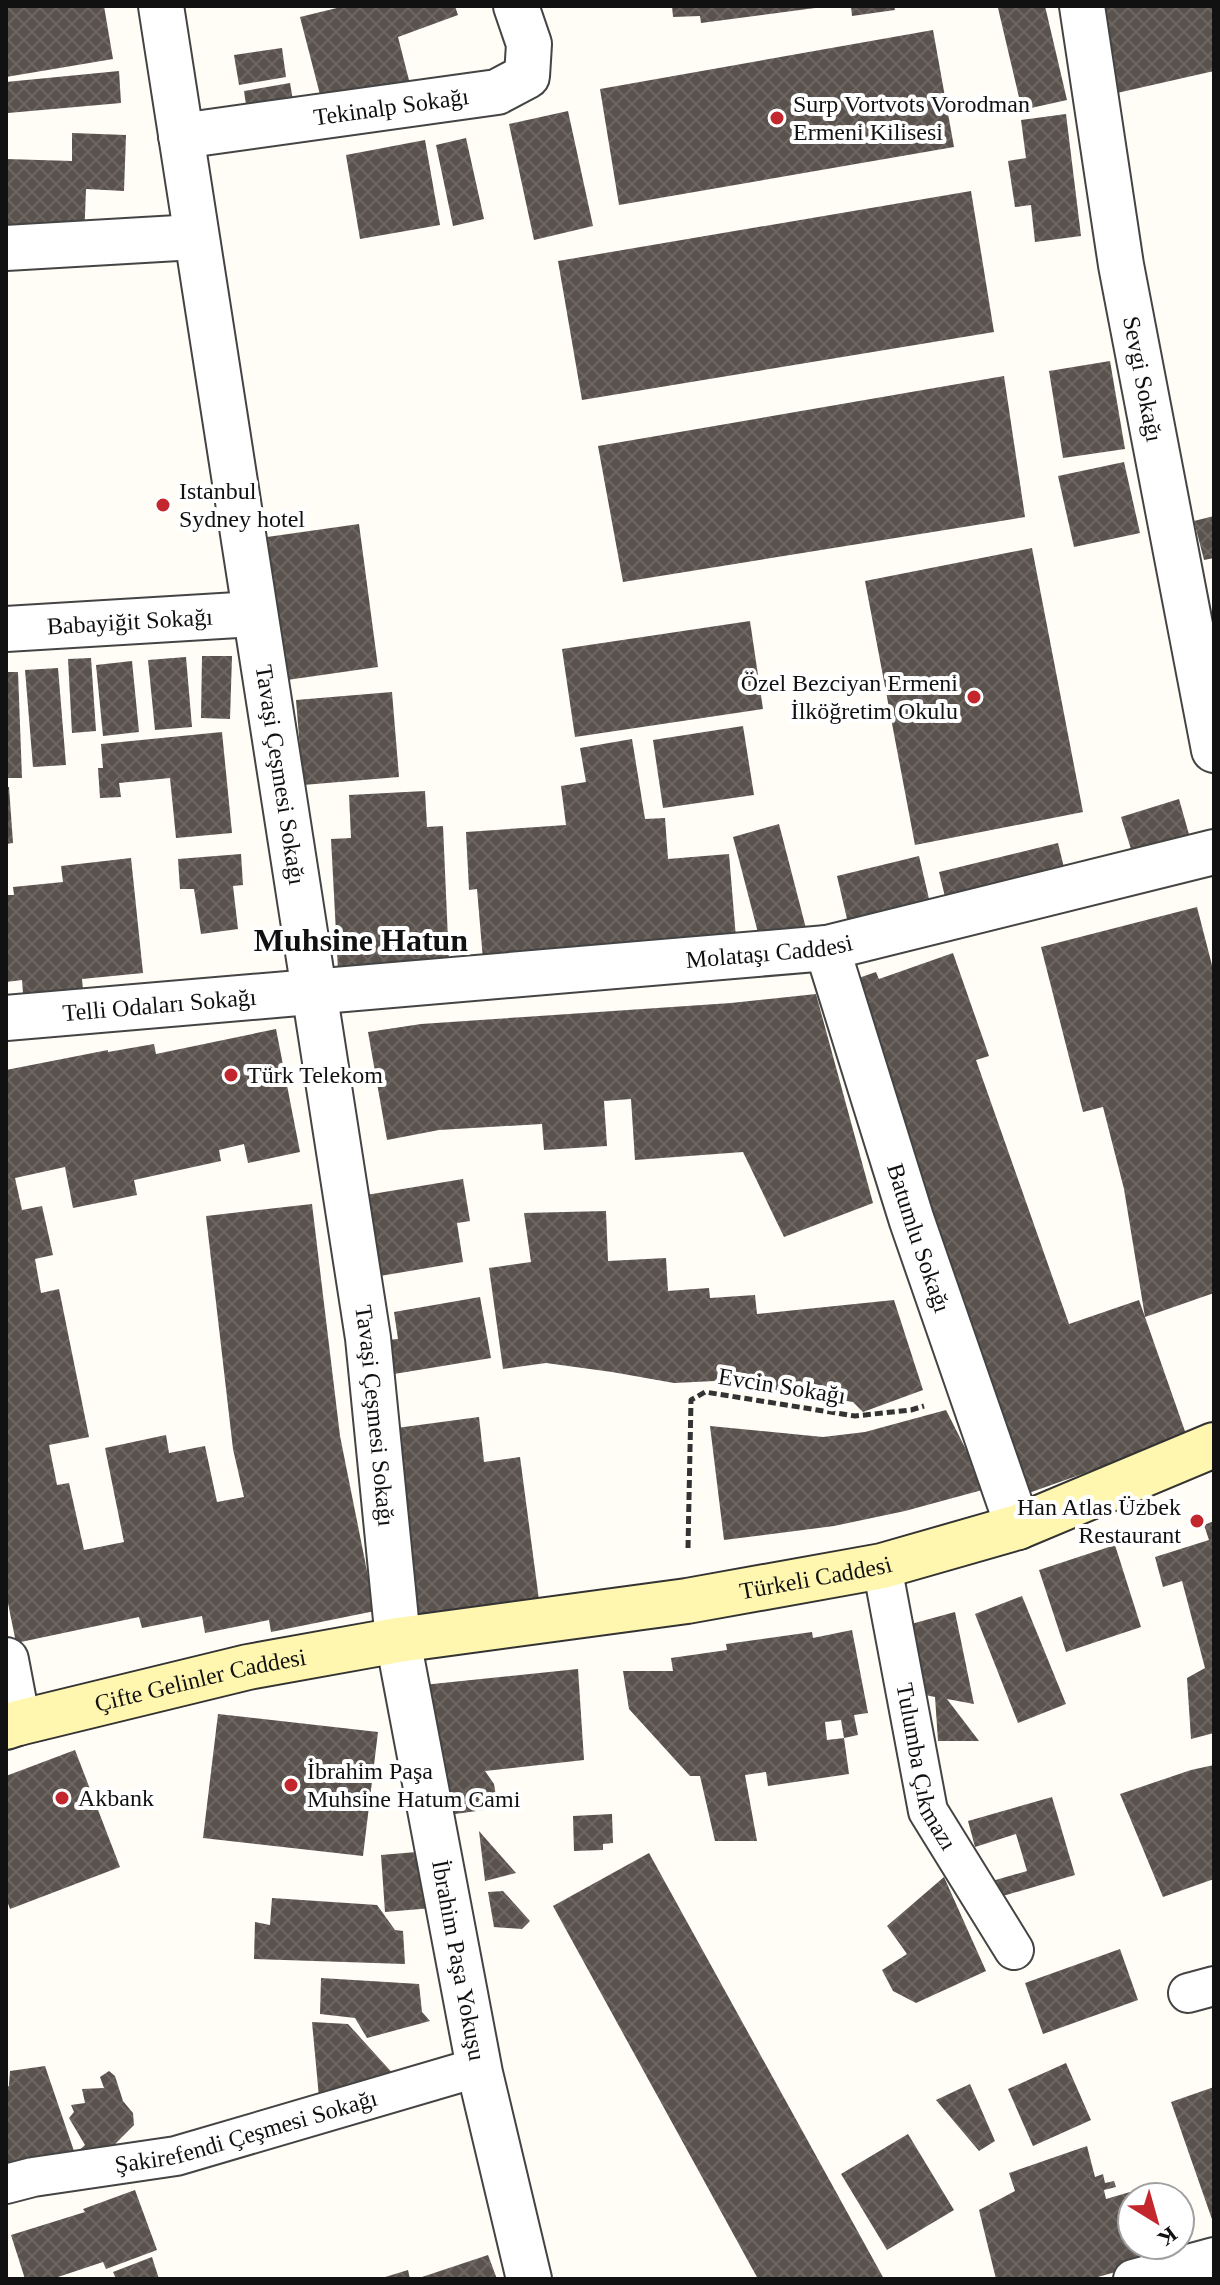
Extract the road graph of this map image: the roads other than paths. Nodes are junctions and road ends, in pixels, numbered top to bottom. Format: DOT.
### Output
graph roads {
  1 [pos="161,6"];
  2 [pos="516,6"];
  3 [pos="1082,6"];
  4 [pos="181,136"];
  5 [pos="195,237"];
  6 [pos="6,248"];
  7 [pos="254,614"];
  8 [pos="6,629"];
  9 [pos="1214,750"];
  10 [pos="1212,864"];
  11 [pos="827,948"];
  12 [pos="313,992"];
  13 [pos="6,1018"];
  14 [pos="1214,1445"];
  15 [pos="1018,1527"];
  16 [pos="882,1566"];
  17 [pos="398,1640"];
  18 [pos="6,1660"];
  19 [pos="12,1725"];
  20 [pos="1014,1950"];
  21 [pos="480,2073"];
  22 [pos="6,2184"];
  23 [pos="1214,2257"];
  24 [pos="529,2279"];
  25 [pos="1133,2279"];
  1 -- 4 [label="street, Tavaşi Çeşmesi Sokağı"];
  2 -- 4 [label="street, Tekinalp Sokağı"];
  3 -- 9 [label="street, Sevgi Sokağı"];
  4 -- 5 [label="street, Tavaşi Çeşmesi Sokağı"];
  5 -- 6 [label="street"];
  5 -- 7 [label="street, Tavaşi Çeşmesi Sokağı"];
  7 -- 8 [label="street, Babayiğit Sokağı"];
  7 -- 12 [label="street, Tavaşi Çeşmesi Sokağı"];
  10 -- 11 [label="street, Molataşı Caddesi"];
  11 -- 12 [label="street, Molataşı Caddesi"];
  11 -- 15 [label="street, Batumlu Sokağı"];
  12 -- 13 [label="street, Telli Odaları Sokağı"];
  12 -- 17 [label="street, Tavaşi Çeşmesi Sokağı"];
  14 -- 15 [label="main road, Türkeli Caddesi"];
  15 -- 16 [label="main road, Türkeli Caddesi"];
  16 -- 17 [label="main road, Türkeli Caddesi"];
  16 -- 20 [label="street, Tulumba Çıkmazı"];
  17 -- 19 [label="main road, Çifte Gelinler Caddesi"];
  17 -- 21 [label="street, İbrahim Paşa Yokuşu"];
  18 -- 19 [label="street"];
  21 -- 22 [label="street, Şakirefendi Çeşmesi Sokağı"];
  21 -- 24 [label="street, İbrahim Paşa Yokuşu"];
  23 -- 25 [label="street"];
}
